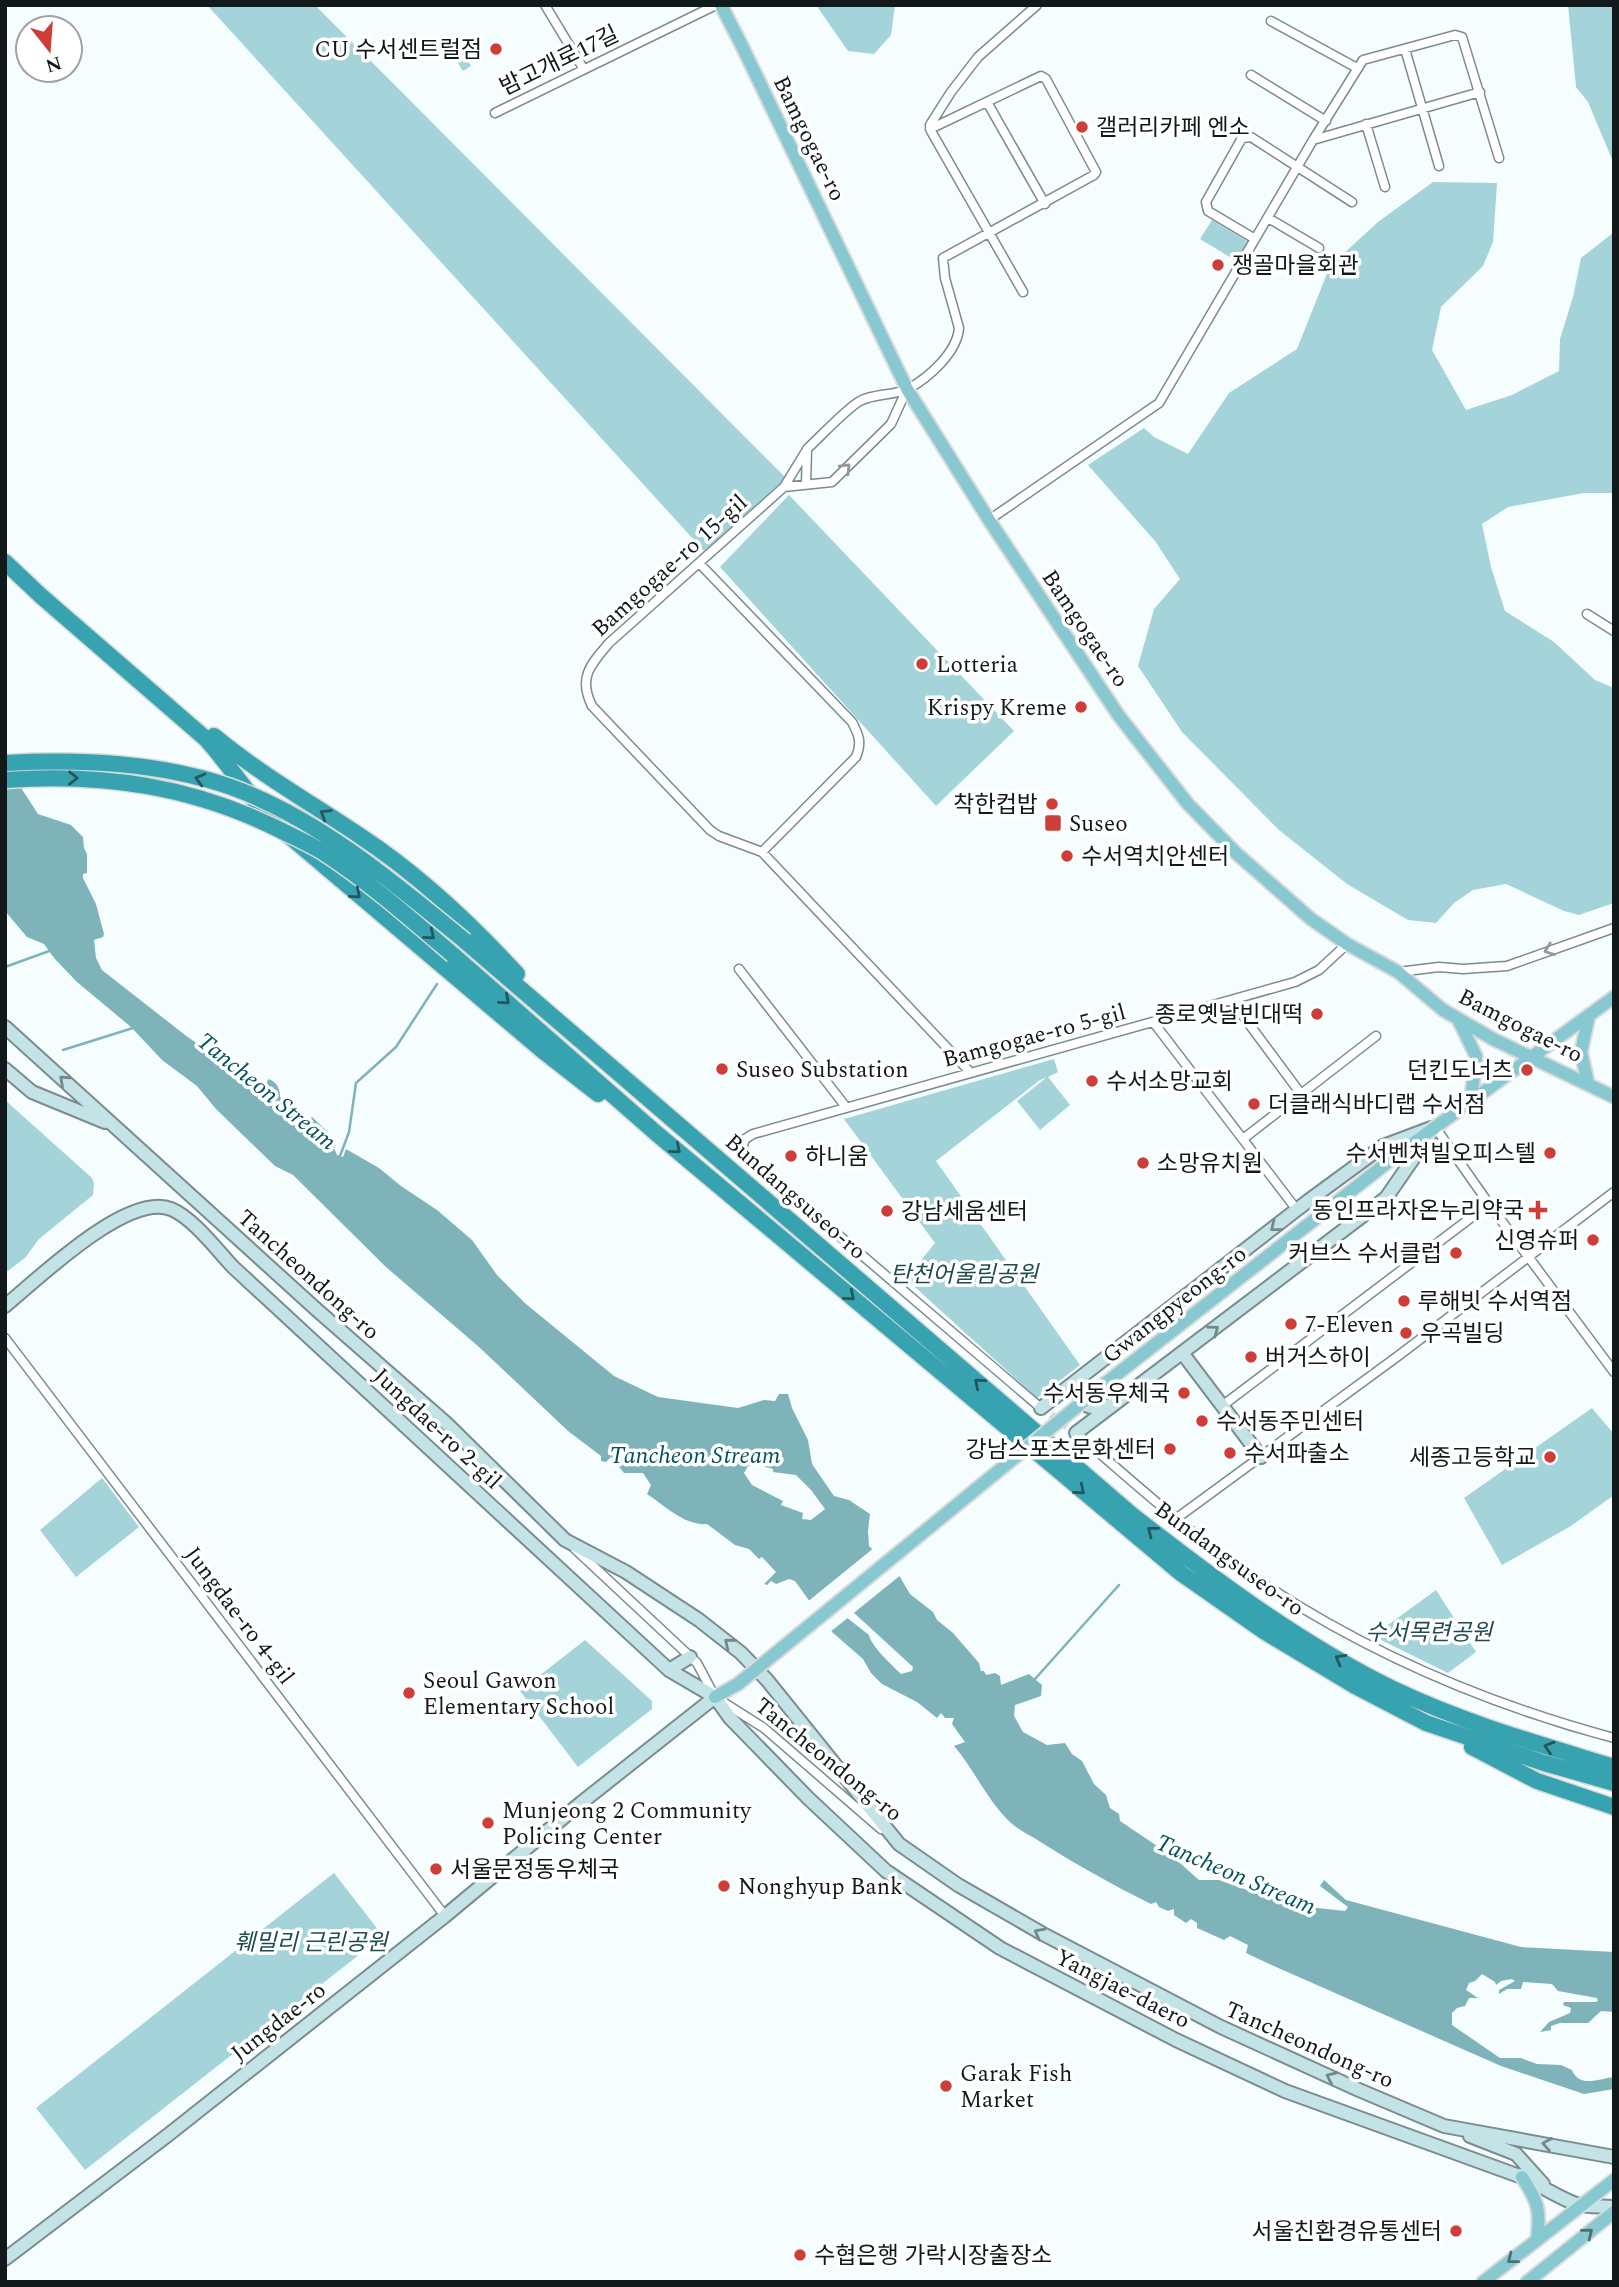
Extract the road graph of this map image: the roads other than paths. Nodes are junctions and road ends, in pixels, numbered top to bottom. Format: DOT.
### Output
graph roads {
  1 [pos="545,5"];
  2 [pos="718,5"];
  3 [pos="1037,5"];
  4 [pos="1271,21"];
  5 [pos="1405,50"];
  6 [pos="583,68"];
  7 [pos="1357,68"];
  8 [pos="1251,75"];
  9 [pos="1480,92"];
  10 [pos="987,103"];
  11 [pos="1423,108"];
  12 [pos="495,113"];
  13 [pos="1326,121"];
  14 [pos="1366,124"];
  15 [pos="930,129"];
  16 [pos="1313,140"];
  17 [pos="1499,158"];
  18 [pos="1439,166"];
  19 [pos="1297,167"];
  20 [pos="1385,187"];
  21 [pos="1352,202"];
  22 [pos="1045,204"];
  23 [pos="1269,218"];
  24 [pos="990,234"];
  25 [pos="1255,239"];
  26 [pos="1319,248"];
  27 [pos="1023,292"];
  28 [pos="907,389"];
  29 [pos="807,449"];
  30 [pos="806,484"];
  31 [pos="784,487"];
  32 [pos="989,520"];
  33 [pos="5,554"];
  34 [pos="5,562"];
  35 [pos="699,564"];
  36 [pos="1587,614"];
  37 [pos="1614,631"];
  38 [pos="5,762"];
  39 [pos="5,780"];
  40 [pos="762,852"];
  41 [pos="1614,928"];
  42 [pos="470,935"];
  43 [pos="1346,944"];
  44 [pos="739,969"];
  45 [pos="1398,972"];
  46 [pos="1614,997"];
  47 [pos="1232,1001"];
  48 [pos="1589,1015"];
  49 [pos="1458,1018"];
  50 [pos="1154,1023"];
  51 [pos="5,1027"];
  52 [pos="1376,1036"];
  53 [pos="1531,1058"];
  54 [pos="5,1069"];
  55 [pos="970,1072"];
  56 [pos="1588,1083"];
  57 [pos="1301,1094"];
  58 [pos="1614,1097"];
  59 [pos="1471,1100"];
  60 [pos="846,1107"];
  61 [pos="115,1126"];
  62 [pos="1435,1127"];
  63 [pos="656,1133"];
  64 [pos="1243,1139"];
  65 [pos="1614,1192"];
  66 [pos="1489,1204"];
  67 [pos="1297,1210"];
  68 [pos="1528,1258"];
  69 [pos="5,1306"];
  70 [pos="5,1338"];
  71 [pos="1183,1354"];
  72 [pos="1614,1373"];
  73 [pos="1083,1376"];
  74 [pos="1121,1401"];
  75 [pos="1222,1406"];
  76 [pos="1041,1408"];
  77 [pos="1076,1433"];
  78 [pos="1261,1457"];
  79 [pos="1177,1518"];
  80 [pos="565,1540"];
  81 [pos="690,1657"];
  82 [pos="669,1670"];
  83 [pos="738,1684"];
  84 [pos="715,1697"];
  85 [pos="1426,1723"];
  86 [pos="1614,1738"];
  87 [pos="1614,1767"];
  88 [pos="1614,1783"];
  89 [pos="1614,1807"];
  90 [pos="899,1844"];
  91 [pos="445,1916"];
  92 [pos="1444,2126"];
  93 [pos="1614,2157"];
  94 [pos="1522,2177"];
  95 [pos="1614,2180"];
  96 [pos="1546,2187"];
  97 [pos="1581,2206"];
  98 [pos="1614,2207"];
  99 [pos="1614,2212"];
  100 [pos="1538,2240"];
  101 [pos="6,2258"];
  102 [pos="1483,2282"];
  103 [pos="1527,2282"];
  1 -- 6 [label="street"];
  2 -- 6 [label="street, 밤고개로17길"];
  2 -- 28 [label="main road, Bamgogae-ro"];
  3 -- 15 [label="street"];
  4 -- 7 [label="street"];
  5 -- 7 [label="street"];
  5 -- 9 [label="street"];
  5 -- 11 [label="street"];
  6 -- 12 [label="street, 밤고개로17길"];
  7 -- 13 [label="street"];
  8 -- 13 [label="street"];
  9 -- 11 [label="street"];
  9 -- 17 [label="street"];
  10 -- 15 [label="street"];
  10 -- 22 [label="street"];
  10 -- 22 [label="street"];
  11 -- 14 [label="street"];
  11 -- 18 [label="street"];
  13 -- 16 [label="street"];
  14 -- 16 [label="street"];
  14 -- 20 [label="street"];
  15 -- 24 [label="street"];
  16 -- 19 [label="street"];
  19 -- 21 [label="street"];
  19 -- 23 [label="street"];
  19 -- 25 [label="street"];
  22 -- 24 [label="street"];
  23 -- 25 [label="street"];
  23 -- 26 [label="street"];
  24 -- 27 [label="street"];
  24 -- 28 [label="street"];
  25 -- 32 [label="street"];
  28 -- 29 [label="street"];
  30 -- 28 [label="street, one-way"];
  28 -- 32 [label="main road, Bamgogae-ro"];
  29 -- 30 [label="street"];
  29 -- 31 [label="street, Bamgogae-ro 15-gil"];
  30 -- 31 [label="street"];
  31 -- 35 [label="street, Bamgogae-ro 15-gil"];
  32 -- 43 [label="main road, Bamgogae-ro"];
  42 -- 33 [label="highway, one-way"];
  34 -- 63 [label="highway, one-way"];
  35 -- 40 [label="street"];
  35 -- 40 [label="street, Bamgogae-ro 15-gil"];
  36 -- 37 [label="street"];
  42 -- 38 [label="highway, Bundangsuseo-ro, one-way, bridge"];
  39 -- 63 [label="highway, Bundangsuseo-ro, one-way, bridge"];
  40 -- 55 [label="street"];
  41 -- 45 [label="street, one-way"];
  87 -- 42 [label="highway, Bundangsuseo-ro, one-way"];
  43 -- 45 [label="main road, Bamgogae-ro"];
  43 -- 47 [label="street, Bamgogae-ro 5-gil"];
  44 -- 60 [label="street"];
  45 -- 49 [label="main road, Bamgogae-ro"];
  46 -- 48 [label="main road, Gwangpyeong-ro"];
  47 -- 50 [label="street, Bamgogae-ro 5-gil"];
  47 -- 57 [label="street"];
  48 -- 53 [label="main road, Gwangpyeong-ro"];
  48 -- 56 [label="main road"];
  49 -- 53 [label="main road, Bamgogae-ro"];
  49 -- 59 [label="main road"];
  50 -- 55 [label="street, Bamgogae-ro 5-gil"];
  50 -- 64 [label="street"];
  61 -- 51 [label="street, Tancheondong-ro, one-way"];
  52 -- 57 [label="street"];
  53 -- 56 [label="main road, Bamgogae-ro"];
  53 -- 59 [label="main road, Gwangpyeong-ro"];
  54 -- 61 [label="street"];
  55 -- 60 [label="street, Bamgogae-ro 5-gil"];
  56 -- 58 [label="main road, Bamgogae-ro"];
  57 -- 64 [label="street"];
  59 -- 62 [label="main road, Gwangpyeong-ro"];
  60 -- 76 [label="street, Bamgogae-ro 5-gil"];
  61 -- 80 [label="street, Tancheondong-ro"];
  62 -- 66 [label="street"];
  62 -- 67 [label="street"];
  71 -- 62 [label="street, one-way"];
  62 -- 83 [label="main road, Gwangpyeong-ro, bridge"];
  63 -- 85 [label="highway, Bundangsuseo-ro, one-way"];
  64 -- 67 [label="street"];
  65 -- 68 [label="street"];
  66 -- 68 [label="street"];
  66 -- 75 [label="street"];
  67 -- 73 [label="street, one-way"];
  68 -- 72 [label="street"];
  68 -- 78 [label="street"];
  69 -- 82 [label="street, Jungdae-ro 2-gil"];
  70 -- 91 [label="street, Jungdae-ro 4-gil"];
  71 -- 74 [label="street"];
  71 -- 75 [label="street, Gwangpyeong-ro"];
  73 -- 74 [label="street"];
  73 -- 76 [label="street"];
  74 -- 77 [label="street"];
  75 -- 78 [label="street, Gwangpyeong-ro"];
  77 -- 79 [label="street"];
  78 -- 79 [label="street"];
  79 -- 86 [label="street"];
  80 -- 81 [label="street, Tancheondong-ro"];
  90 -- 80 [label="street, one-way"];
  81 -- 82 [label="street"];
  81 -- 84 [label="street, Tancheondong-ro"];
  82 -- 84 [label="street, Jungdae-ro 2-gil"];
  83 -- 84 [label="main road, Jungdae-ro"];
  84 -- 90 [label="street, Tancheondong-ro"];
  84 -- 91 [label="street, Jungdae-ro"];
  84 -- 94 [label="street, Yangjae-daero"];
  85 -- 88 [label="highway, Bundangsuseo-ro"];
  85 -- 89 [label="highway"];
  92 -- 90 [label="street, Tancheondong-ro, one-way"];
  91 -- 101 [label="street, Jungdae-ro"];
  93 -- 92 [label="street, Tancheondong-ro, one-way"];
  92 -- 96 [label="street"];
  94 -- 96 [label="street, Yangjae-daero"];
  94 -- 100 [label="main road"];
  95 -- 97 [label="main road"];
  96 -- 97 [label="street, Yangjae-daero"];
  97 -- 98 [label="street, Yangjae-daero"];
  97 -- 100 [label="main road"];
  103 -- 99 [label="main road, one-way"];
  100 -- 102 [label="main road, one-way"];
}
